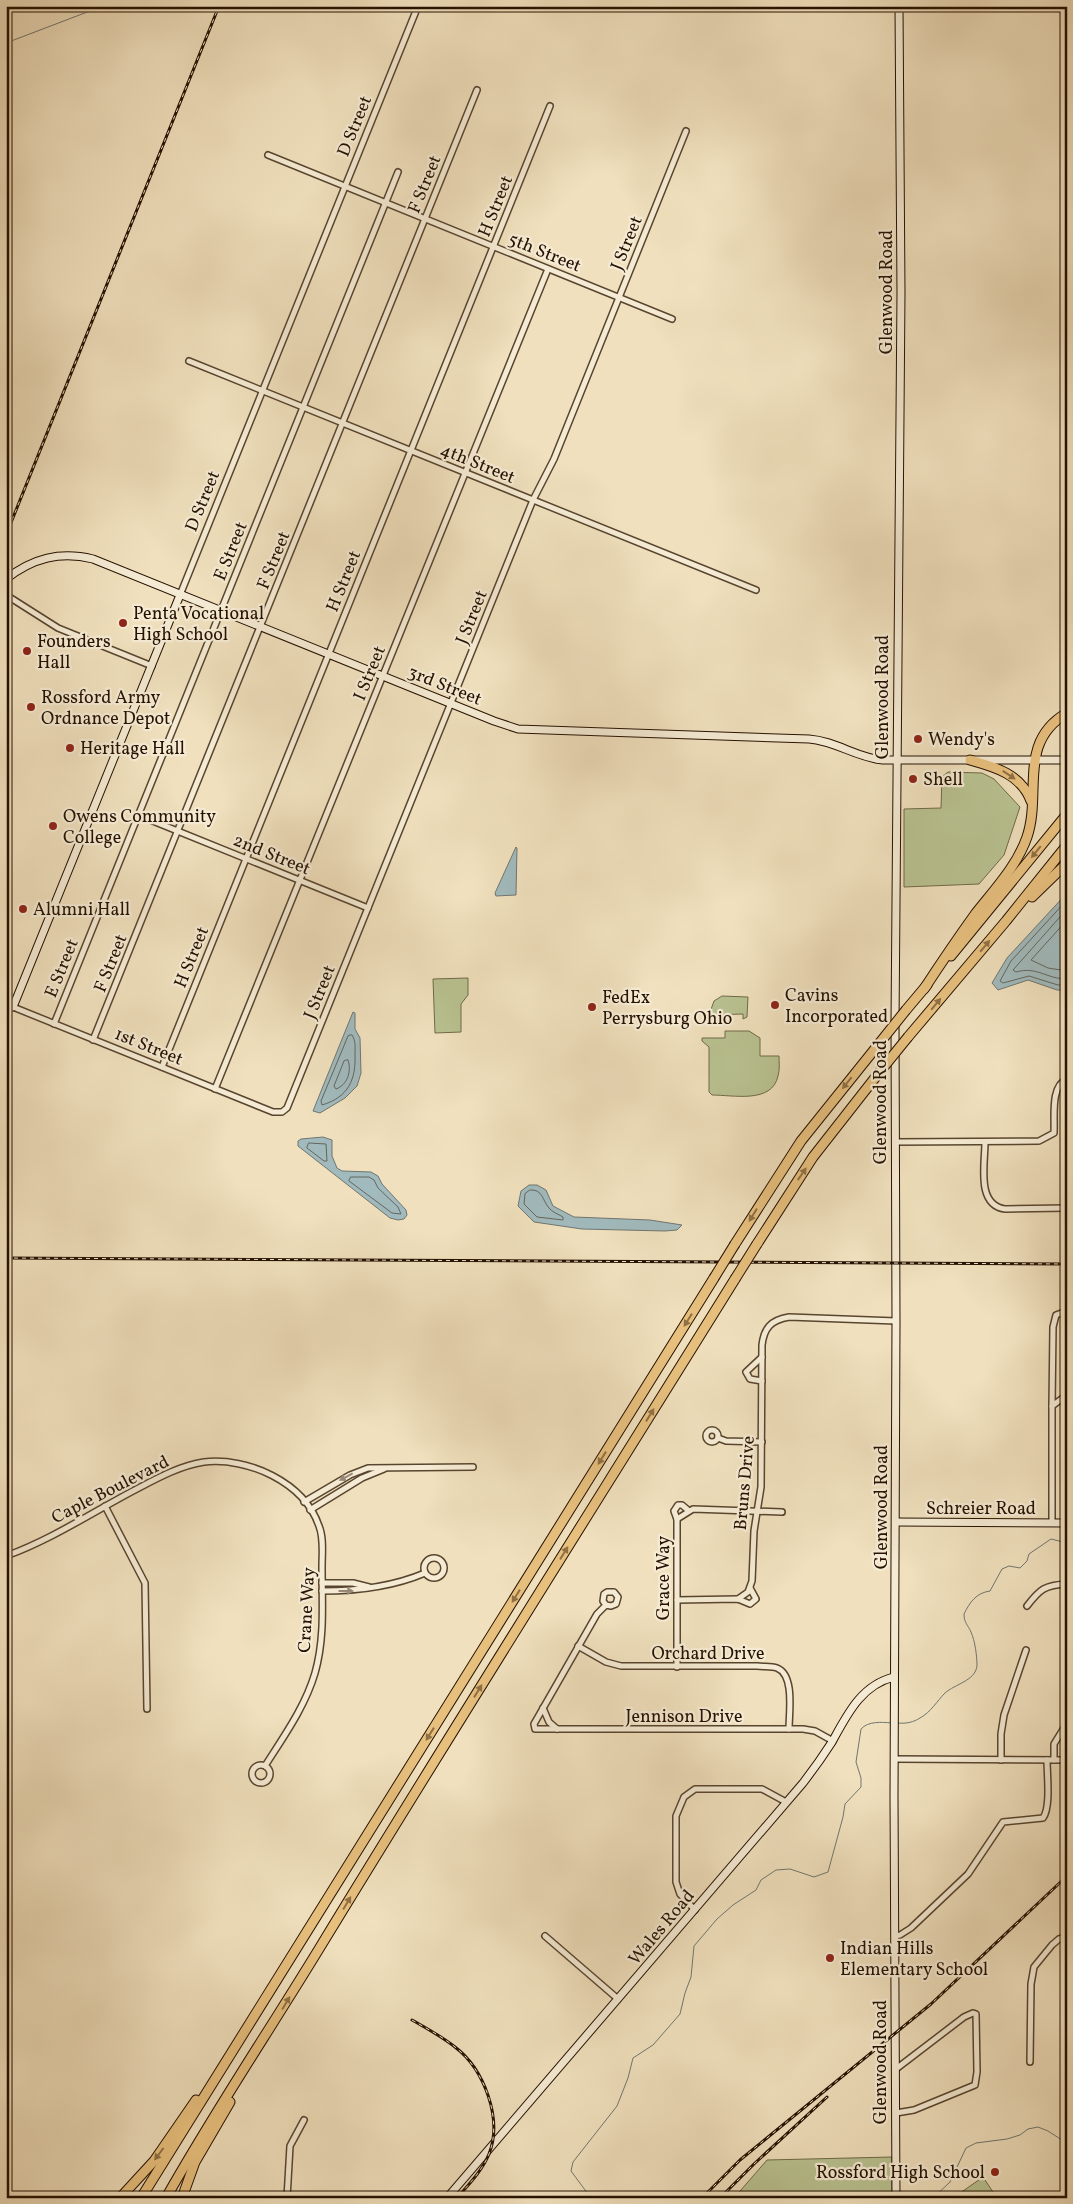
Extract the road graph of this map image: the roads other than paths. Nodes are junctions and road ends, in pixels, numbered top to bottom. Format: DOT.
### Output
graph roads {
  1 [pos="418,6"];
  2 [pos="898,6"];
  3 [pos="477,90"];
  4 [pos="550,106"];
  5 [pos="686,131"];
  6 [pos="268,156"];
  7 [pos="398,172"];
  8 [pos="345,186"];
  9 [pos="386,202"];
  10 [pos="425,219"];
  11 [pos="493,246"];
  12 [pos="548,269"];
  13 [pos="618,297"];
  14 [pos="672,319"];
  15 [pos="189,361"];
  16 [pos="262,391"];
  17 [pos="303,407"];
  18 [pos="343,423"];
  19 [pos="411,451"];
  20 [pos="465,472"];
  21 [pos="533,500"];
  22 [pos="6,579"];
  23 [pos="756,590"];
  24 [pos="180,594"];
  25 [pos="6,595"];
  26 [pos="220,611"];
  27 [pos="260,627"];
  28 [pos="328,654"];
  29 [pos="152,666"];
  30 [pos="382,676"];
  31 [pos="451,704"];
  32 [pos="1067,712"];
  33 [pos="897,760"];
  34 [pos="970,760"];
  35 [pos="1034,760"];
  36 [pos="1067,760"];
  37 [pos="1032,809"];
  38 [pos="1067,814"];
  39 [pos="138,815"];
  40 [pos="178,831"];
  41 [pos="1067,846"];
  42 [pos="246,858"];
  43 [pos="1067,863"];
  44 [pos="300,880"];
  45 [pos="368,908"];
  46 [pos="1006,921"];
  47 [pos="924,989"];
  48 [pos="10,1007"];
  49 [pos="54,1024"];
  50 [pos="93,1040"];
  51 [pos="162,1067"];
  52 [pos="1067,1079"];
  53 [pos="215,1089"];
  54 [pos="282,1112"];
  55 [pos="895,1142"];
  56 [pos="985,1142"];
  57 [pos="1067,1208"];
  58 [pos="1067,1310"];
  59 [pos="896,1321"];
  60 [pos="762,1356"];
  61 [pos="762,1381"];
  62 [pos="1067,1395"];
  63 [pos="1052,1406"];
  64 [pos="718,1438"];
  65 [pos="762,1442"];
  66 [pos="392,1467"];
  67 [pos="473,1467"];
  68 [pos="105,1506"];
  69 [pos="307,1506"];
  70 [pos="689,1511"];
  71 [pos="757,1511"];
  72 [pos="782,1512"];
  73 [pos="677,1520"];
  74 [pos="896,1522"];
  75 [pos="1052,1523"];
  76 [pos="1067,1523"];
  77 [pos="6,1556"];
  78 [pos="425,1572"];
  79 [pos="322,1583"];
  80 [pos="1067,1584"];
  81 [pos="369,1587"];
  82 [pos="750,1588"];
  83 [pos="322,1591"];
  84 [pos="738,1599"];
  85 [pos="677,1600"];
  86 [pos="606,1605"];
  87 [pos="1027,1606"];
  88 [pos="578,1646"];
  89 [pos="1026,1650"];
  90 [pos="677,1667"];
  91 [pos="894,1677"];
  92 [pos="543,1707"];
  93 [pos="147,1709"];
  94 [pos="1067,1723"];
  95 [pos="789,1729"];
  96 [pos="560,1730"];
  97 [pos="832,1741"];
  98 [pos="894,1759"];
  99 [pos="1001,1760"];
  100 [pos="1046,1760"];
  101 [pos="1054,1760"];
  102 [pos="1067,1760"];
  103 [pos="265,1766"];
  104 [pos="786,1802"];
  105 [pos="695,1910"];
  106 [pos="545,1936"];
  107 [pos="895,1936"];
  108 [pos="1067,1937"];
  109 [pos="618,1999"];
  110 [pos="237,2043"];
  111 [pos="261,2044"];
  112 [pos="1030,2062"];
  113 [pos="896,2068"];
  114 [pos="896,2113"];
  115 [pos="304,2120"];
  116 [pos="120,2198"];
  117 [pos="141,2198"];
  118 [pos="166,2198"];
  119 [pos="182,2198"];
  120 [pos="287,2198"];
  121 [pos="447,2198"];
  122 [pos="896,2198"];
  1 -- 8 [label="street, D Street"];
  2 -- 33 [label="street, Glenwood Road"];
  3 -- 10 [label="street, F Street"];
  4 -- 11 [label="street, H Street"];
  5 -- 13 [label="street, J Street"];
  6 -- 8 [label="street, 5th Street"];
  7 -- 9 [label="street, E Street"];
  8 -- 9 [label="street, 5th Street"];
  8 -- 16 [label="street, D Street"];
  9 -- 10 [label="street, 5th Street"];
  9 -- 17 [label="street, E Street"];
  10 -- 11 [label="street, 5th Street"];
  10 -- 18 [label="street, F Street"];
  11 -- 12 [label="street, 5th Street"];
  11 -- 19 [label="street, H Street"];
  12 -- 13 [label="street, 5th Street"];
  12 -- 20 [label="street, I Street"];
  13 -- 14 [label="street, 5th Street"];
  13 -- 21 [label="street, J Street"];
  15 -- 16 [label="street, 4th Street"];
  16 -- 17 [label="street, 4th Street"];
  16 -- 24 [label="street, D Street"];
  17 -- 18 [label="street, 4th Street"];
  17 -- 26 [label="street, E Street"];
  18 -- 19 [label="street, 4th Street"];
  18 -- 27 [label="street, F Street"];
  19 -- 20 [label="street, 4th Street"];
  19 -- 28 [label="street, H Street"];
  20 -- 21 [label="street, 4th Street"];
  20 -- 30 [label="street, I Street"];
  21 -- 23 [label="street, 4th Street"];
  21 -- 31 [label="street, J Street"];
  22 -- 24 [label="street, 3rd Street"];
  24 -- 26 [label="street, 3rd Street"];
  24 -- 29 [label="street, D Street"];
  25 -- 29 [label="street"];
  26 -- 27 [label="street, 3rd Street"];
  26 -- 39 [label="street, E Street"];
  27 -- 28 [label="street, 3rd Street"];
  27 -- 40 [label="street, F Street"];
  28 -- 30 [label="street, 3rd Street"];
  28 -- 42 [label="street, H Street"];
  29 -- 48 [label="street, D Street"];
  30 -- 31 [label="street, 3rd Street"];
  30 -- 44 [label="street, I Street"];
  31 -- 33 [label="street, 3rd Street"];
  31 -- 45 [label="street, J Street"];
  32 -- 35 [label="highway"];
  33 -- 34 [label="street, 3rd Street"];
  33 -- 55 [label="street, Glenwood Road"];
  34 -- 35 [label="street, 3rd Street"];
  34 -- 37 [label="highway, one-way"];
  35 -- 36 [label="street, 3rd Street"];
  35 -- 37 [label="highway"];
  37 -- 47 [label="highway"];
  38 -- 47 [label="highway, one-way"];
  39 -- 40 [label="street, 2nd Street"];
  39 -- 49 [label="street, E Street"];
  40 -- 42 [label="street, 2nd Street"];
  40 -- 50 [label="street, F Street"];
  41 -- 46 [label="highway"];
  42 -- 44 [label="street, 2nd Street"];
  42 -- 51 [label="street, H Street"];
  43 -- 46 [label="highway"];
  44 -- 45 [label="street, 2nd Street"];
  44 -- 53 [label="street, I Street"];
  45 -- 54 [label="street, J Street"];
  111 -- 46 [label="highway, one-way, bridge"];
  47 -- 110 [label="highway, one-way, bridge"];
  48 -- 49 [label="street, 1st Street"];
  49 -- 50 [label="street, 1st Street"];
  50 -- 51 [label="street, 1st Street"];
  51 -- 53 [label="street, 1st Street"];
  52 -- 56 [label="street"];
  53 -- 54 [label="street, 1st Street"];
  55 -- 56 [label="street"];
  55 -- 59 [label="street, Glenwood Road"];
  56 -- 57 [label="street"];
  58 -- 63 [label="street"];
  59 -- 60 [label="street, Bruns Drive"];
  59 -- 74 [label="street, Glenwood Road"];
  60 -- 61 [label="street, Bruns Drive"];
  60 -- 61 [label="street"];
  61 -- 65 [label="street, Bruns Drive"];
  62 -- 63 [label="street"];
  63 -- 75 [label="street"];
  64 -- 65 [label="street"];
  65 -- 71 [label="street, Bruns Drive"];
  66 -- 67 [label="street"];
  66 -- 69 [label="street"];
  66 -- 69 [label="street, one-way"];
  68 -- 69 [label="street, Caple Boulevard"];
  68 -- 77 [label="street, Caple Boulevard"];
  68 -- 93 [label="street"];
  69 -- 79 [label="street, Crane Way"];
  70 -- 71 [label="street"];
  70 -- 73 [label="street"];
  70 -- 73 [label="street"];
  71 -- 72 [label="street"];
  71 -- 82 [label="street, Bruns Drive"];
  73 -- 85 [label="street, Grace Way"];
  74 -- 75 [label="street, Schreier Road"];
  74 -- 91 [label="street, Glenwood Road"];
  75 -- 76 [label="street, Schreier Road"];
  78 -- 78 [label="street"];
  78 -- 81 [label="street"];
  79 -- 81 [label="street"];
  79 -- 83 [label="street, Crane Way"];
  80 -- 87 [label="street"];
  83 -- 81 [label="street, one-way"];
  82 -- 84 [label="street"];
  82 -- 84 [label="street, Bruns Drive"];
  83 -- 103 [label="street, Crane Way"];
  84 -- 85 [label="street, Bruns Drive"];
  85 -- 90 [label="street, Grace Way"];
  86 -- 88 [label="street"];
  88 -- 90 [label="street, Orchard Drive"];
  88 -- 92 [label="street"];
  89 -- 99 [label="street"];
  90 -- 95 [label="street, Orchard Drive"];
  91 -- 97 [label="street, Wales Road"];
  91 -- 98 [label="street, Glenwood Road"];
  92 -- 96 [label="street"];
  92 -- 96 [label="street, Jennison Drive"];
  94 -- 101 [label="street"];
  95 -- 96 [label="street, Jennison Drive"];
  95 -- 97 [label="street, Jennison Drive"];
  97 -- 104 [label="street, Wales Road"];
  98 -- 99 [label="street"];
  98 -- 107 [label="street, Glenwood Road"];
  99 -- 100 [label="street"];
  100 -- 101 [label="street"];
  100 -- 107 [label="street"];
  101 -- 102 [label="street"];
  104 -- 105 [label="street, Wales Road"];
  104 -- 105 [label="street"];
  105 -- 109 [label="street, Wales Road"];
  106 -- 109 [label="street"];
  107 -- 113 [label="street, Glenwood Road"];
  108 -- 112 [label="street"];
  109 -- 121 [label="street, Wales Road"];
  110 -- 116 [label="highway, one-way"];
  110 -- 117 [label="highway"];
  111 -- 118 [label="highway"];
  111 -- 119 [label="highway"];
  113 -- 114 [label="street, Glenwood Road"];
  113 -- 114 [label="street"];
  114 -- 122 [label="street, Glenwood Road"];
  115 -- 120 [label="street"];
}
